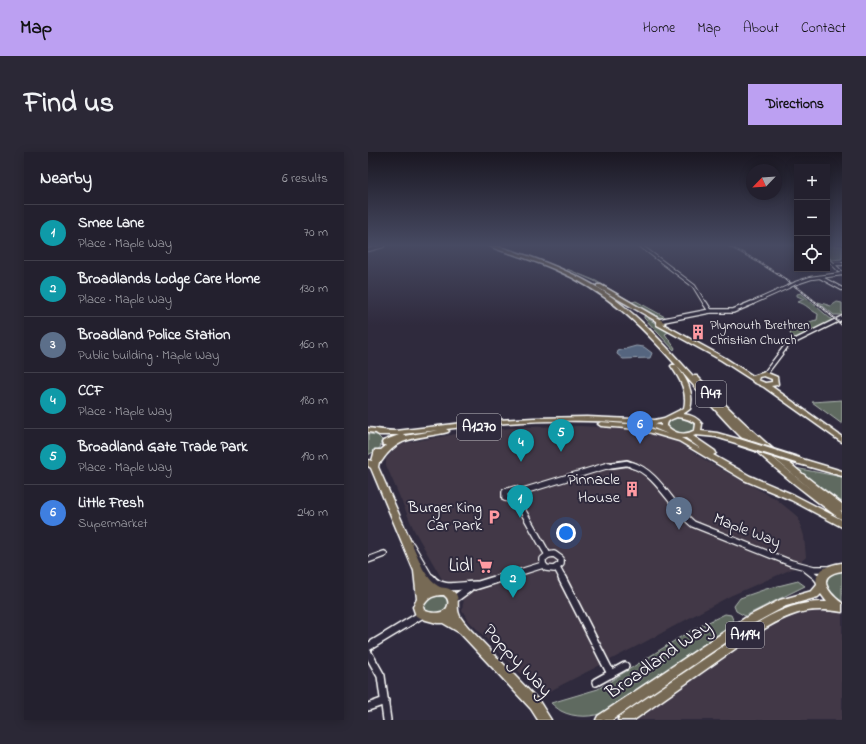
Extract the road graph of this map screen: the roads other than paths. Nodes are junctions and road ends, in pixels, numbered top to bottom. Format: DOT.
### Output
graph roads {
  1 [pos="564,273"];
  2 [pos="569,273"];
  3 [pos="676,273"];
  4 [pos="841,273"];
  5 [pos="820,277"];
  6 [pos="581,278"];
  7 [pos="842,289"];
  8 [pos="710,311"];
  9 [pos="842,318"];
  10 [pos="664,321"];
  11 [pos="647,331"];
  12 [pos="759,376"];
  13 [pos="776,384"];
  14 [pos="767,386"];
  15 [pos="782,396"];
  16 [pos="676,416"];
  17 [pos="666,420"];
  18 [pos="575,423"];
  19 [pos="699,424"];
  20 [pos="823,426"];
  21 [pos="425,429"];
  22 [pos="458,429"];
  23 [pos="666,430"];
  24 [pos="368,431"];
  25 [pos="696,432"];
  26 [pos="379,433"];
  27 [pos="717,435"];
  28 [pos="687,436"];
  29 [pos="842,437"];
  30 [pos="842,440"];
  31 [pos="386,443"];
  32 [pos="378,452"];
  33 [pos="368,457"];
  34 [pos="371,464"];
  35 [pos="841,471"];
  36 [pos="520,492"];
  37 [pos="516,499"];
  38 [pos="795,499"];
  39 [pos="392,508"];
  40 [pos="842,508"];
  41 [pos="842,516"];
  42 [pos="842,524"];
  43 [pos="402,532"];
  44 [pos="384,554"];
  45 [pos="548,555"];
  46 [pos="368,560"];
  47 [pos="543,565"];
  48 [pos="802,566"];
  49 [pos="842,567"];
  50 [pos="557,568"];
  51 [pos="829,569"];
  52 [pos="419,571"];
  53 [pos="821,584"];
  54 [pos="476,585"];
  55 [pos="469,588"];
  56 [pos="441,591"];
  57 [pos="422,599"];
  58 [pos="452,603"];
  59 [pos="842,608"];
  60 [pos="421,614"];
  61 [pos="435,618"];
  62 [pos="464,630"];
  63 [pos="368,647"];
  64 [pos="368,653"];
  65 [pos="625,666"];
  66 [pos="611,674"];
  67 [pos="596,682"];
  68 [pos="385,701"];
  69 [pos="368,707"];
  70 [pos="546,719"];
  71 [pos="387,720"];
  72 [pos="602,720"];
  73 [pos="624,720"];
  1 -- 11 [label="highway, A47"];
  2 -- 6 [label="highway, A47"];
  3 -- 8 [label="street"];
  4 -- 5 [label="street"];
  5 -- 7 [label="street"];
  5 -- 8 [label="street, bridge"];
  6 -- 10 [label="highway, A47"];
  6 -- 40 [label="highway, A47"];
  8 -- 10 [label="street"];
  9 -- 12 [label="street"];
  10 -- 12 [label="highway"];
  11 -- 16 [label="highway, A47"];
  11 -- 41 [label="highway, A47"];
  12 -- 13 [label="highway"];
  12 -- 14 [label="highway"];
  13 -- 14 [label="highway"];
  13 -- 15 [label="highway"];
  14 -- 15 [label="highway"];
  15 -- 20 [label="highway"];
  16 -- 17 [label="highway"];
  16 -- 19 [label="highway"];
  17 -- 21 [label="highway, A1270"];
  17 -- 23 [label="highway"];
  18 -- 22 [label="highway, A1270"];
  18 -- 23 [label="highway, A1270"];
  18 -- 38 [label="highway"];
  19 -- 25 [label="highway"];
  19 -- 27 [label="highway"];
  20 -- 29 [label="highway"];
  20 -- 30 [label="highway"];
  21 -- 24 [label="highway"];
  21 -- 26 [label="highway, A1270"];
  22 -- 31 [label="highway, A1270"];
  22 -- 39 [label="highway"];
  23 -- 28 [label="highway"];
  24 -- 26 [label="highway"];
  25 -- 27 [label="highway"];
  25 -- 28 [label="highway"];
  26 -- 31 [label="highway"];
  27 -- 35 [label="highway, bridge"];
  28 -- 38 [label="highway"];
  31 -- 32 [label="highway"];
  32 -- 33 [label="highway"];
  32 -- 34 [label="highway"];
  34 -- 39 [label="highway"];
  36 -- 37 [label="street"];
  36 -- 37 [label="street"];
  36 -- 48 [label="street, Maple Way"];
  37 -- 45 [label="street"];
  38 -- 42 [label="highway"];
  39 -- 43 [label="highway"];
  43 -- 52 [label="highway"];
  43 -- 54 [label="street"];
  44 -- 46 [label="street"];
  45 -- 47 [label="street"];
  45 -- 50 [label="street"];
  47 -- 50 [label="street"];
  47 -- 54 [label="street"];
  48 -- 51 [label="street, Maple Way"];
  48 -- 53 [label="street, Maple Way"];
  49 -- 51 [label="highway"];
  50 -- 66 [label="street"];
  51 -- 53 [label="highway"];
  52 -- 56 [label="highway"];
  52 -- 57 [label="highway"];
  53 -- 59 [label="highway"];
  53 -- 72 [label="highway, Broadland Way / A1194"];
  54 -- 55 [label="street"];
  55 -- 56 [label="street"];
  55 -- 58 [label="street"];
  56 -- 57 [label="highway"];
  56 -- 58 [label="highway"];
  57 -- 60 [label="highway"];
  58 -- 61 [label="highway"];
  58 -- 62 [label="highway, Poppy Way"];
  59 -- 73 [label="highway, Broadland Way / A1194"];
  60 -- 61 [label="highway"];
  60 -- 63 [label="street"];
  61 -- 62 [label="highway, Poppy Way"];
  62 -- 70 [label="highway, Poppy Way"];
  64 -- 68 [label="street"];
  65 -- 66 [label="street"];
  66 -- 67 [label="street"];
  68 -- 69 [label="street"];
  68 -- 71 [label="street"];
}
